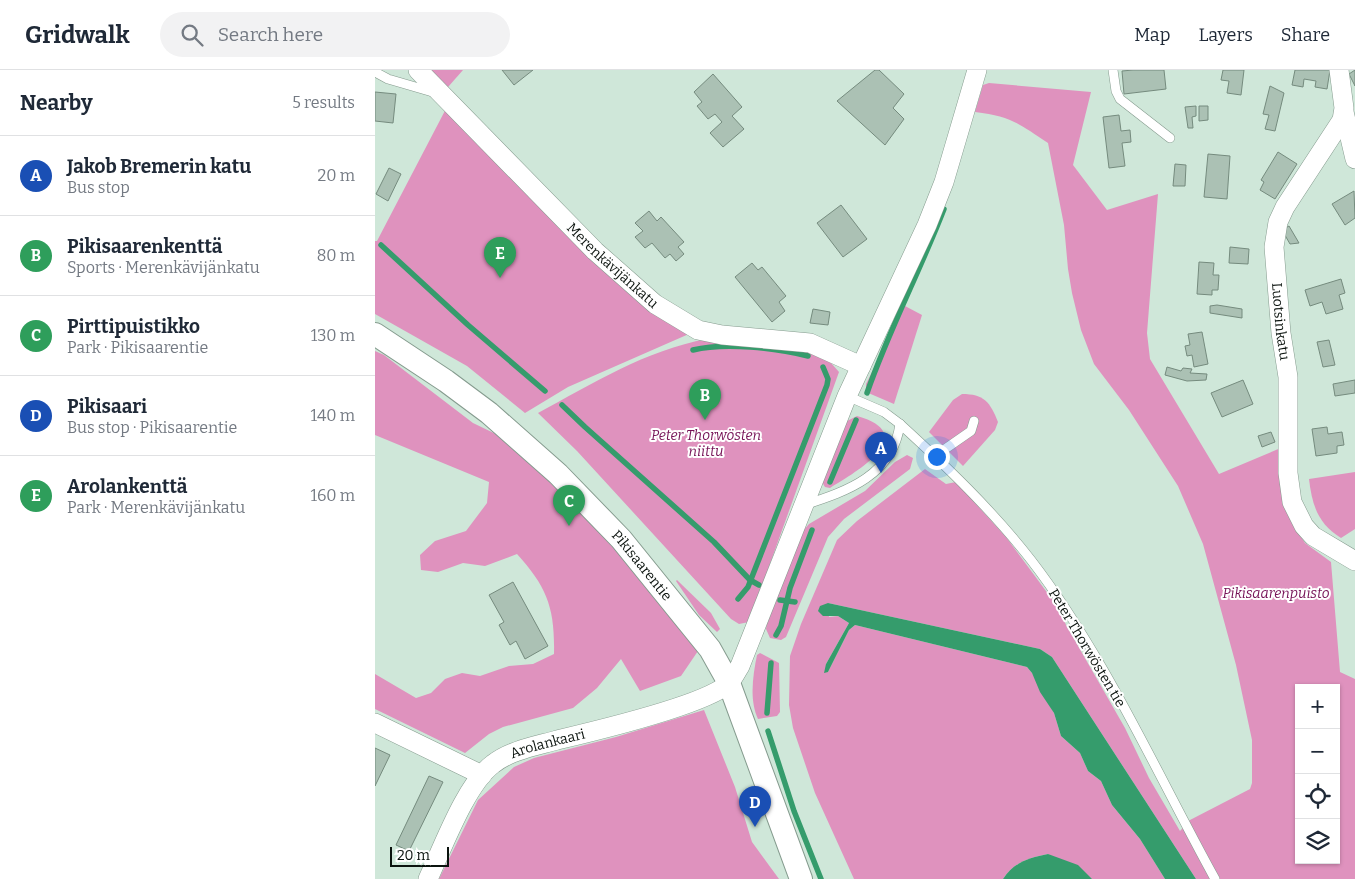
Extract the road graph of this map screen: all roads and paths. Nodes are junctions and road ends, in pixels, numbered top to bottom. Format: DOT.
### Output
graph roads {
  1 [pos="418,70"];
  2 [pos="977,70"];
  3 [pos="1113,70"];
  4 [pos="1339,70"];
  5 [pos="375,72"];
  6 [pos="441,95"];
  7 [pos="1344,108"];
  8 [pos="1170,138"];
  9 [pos="1355,159"];
  10 [pos="375,334"];
  11 [pos="861,366"];
  12 [pos="847,396"];
  13 [pos="974,421"];
  14 [pos="900,424"];
  15 [pos="935,456"];
  16 [pos="802,506"];
  17 [pos="1355,561"];
  18 [pos="729,683"];
  19 [pos="375,723"];
  20 [pos="482,775"];
  21 [pos="428,879"];
  22 [pos="801,879"];
  23 [pos="1215,879"];
  1 -- 6 [label="street, Merenkävijänkatu"];
  2 -- 11 [label="street"];
  3 -- 8 [label="lane"];
  4 -- 7 [label="street, Luotsinkatu"];
  5 -- 6 [label="lane"];
  6 -- 11 [label="street, Merenkävijänkatu"];
  7 -- 9 [label="street"];
  7 -- 17 [label="street, Luotsinkatu"];
  10 -- 18 [label="street, Pikisaarentie"];
  11 -- 12 [label="street"];
  12 -- 14 [label="lane, Peter Thorwösten tie"];
  12 -- 16 [label="street"];
  13 -- 15 [label="lane"];
  14 -- 15 [label="lane, Peter Thorwösten tie"];
  14 -- 16 [label="lane"];
  15 -- 23 [label="lane, Peter Thorwösten tie"];
  16 -- 18 [label="street"];
  18 -- 20 [label="street, Arolankaari"];
  18 -- 22 [label="street, Pikisaarentie"];
  19 -- 20 [label="street"];
  20 -- 21 [label="street, Arolankaari"];
}
